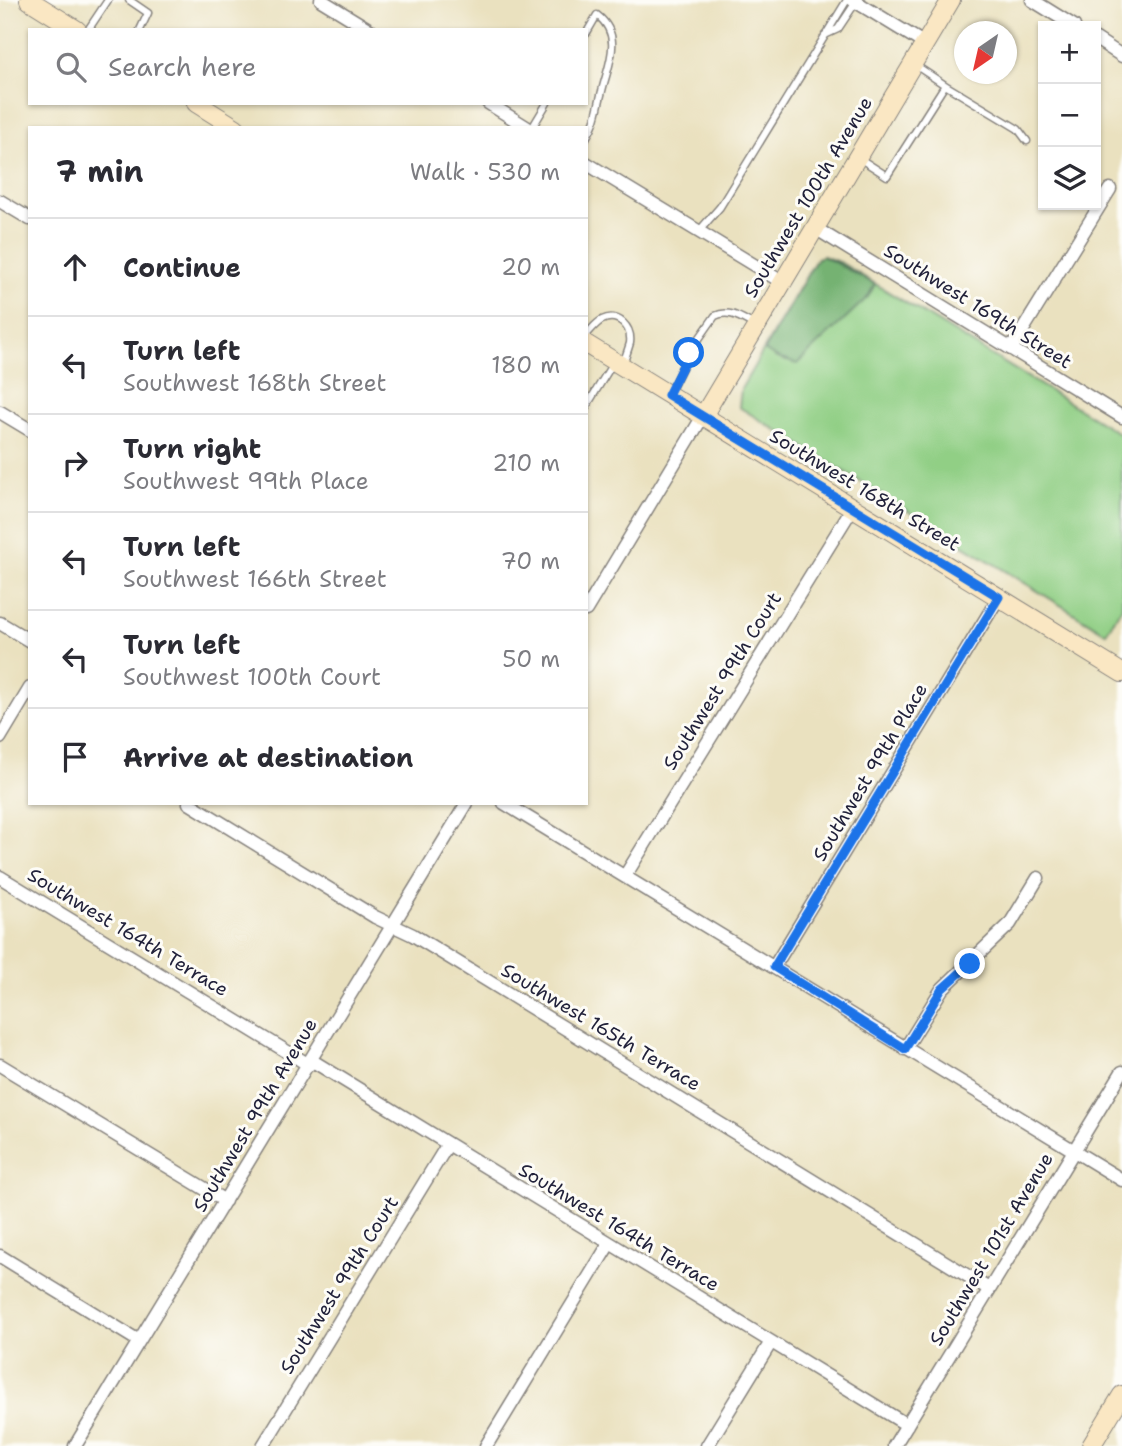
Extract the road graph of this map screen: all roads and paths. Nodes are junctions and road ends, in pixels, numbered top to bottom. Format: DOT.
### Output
graph roads {
  1 [pos="29,0"];
  2 [pos="108,0"];
  3 [pos="129,0"];
  4 [pos="321,0"];
  5 [pos="951,0"];
  6 [pos="1032,0"];
  7 [pos="852,1"];
  8 [pos="1066,21"];
  9 [pos="74,28"];
  10 [pos="89,28"];
  11 [pos="141,28"];
  12 [pos="367,28"];
  13 [pos="588,31"];
  14 [pos="1101,43"];
  15 [pos="925,44"];
  16 [pos="1122,56"];
  17 [pos="912,64"];
  18 [pos="944,85"];
  19 [pos="199,105"];
  20 [pos="491,105"];
  21 [pos="546,105"];
  22 [pos="233,126"];
  23 [pos="527,126"];
  24 [pos="531,126"];
  25 [pos="588,135"];
  26 [pos="1027,141"];
  27 [pos="857,156"];
  28 [pos="588,164"];
  29 [pos="1110,189"];
  30 [pos="0,201"];
  31 [pos="28,218"];
  32 [pos="814,228"];
  33 [pos="699,231"];
  34 [pos="782,282"];
  35 [pos="755,326"];
  36 [pos="588,333"];
  37 [pos="588,345"];
  38 [pos="1011,349"];
  39 [pos="618,364"];
  40 [pos="668,395"];
  41 [pos="588,404"];
  42 [pos="0,412"];
  43 [pos="703,416"];
  44 [pos="1122,417"];
  45 [pos="28,429"];
  46 [pos="853,507"];
  47 [pos="999,597"];
  48 [pos="588,607"];
  49 [pos="0,623"];
  50 [pos="28,640"];
  51 [pos="1122,673"];
  52 [pos="26,703"];
  53 [pos="0,738"];
  54 [pos="192,805"];
  55 [pos="466,805"];
  56 [pos="507,805"];
  57 [pos="625,876"];
  58 [pos="0,877"];
  59 [pos="1038,878"];
  60 [pos="393,926"];
  61 [pos="774,967"];
  62 [pos="905,1049"];
  63 [pos="310,1063"];
  64 [pos="0,1065"];
  65 [pos="1122,1072"];
  66 [pos="448,1144"];
  67 [pos="1074,1150"];
  68 [pos="1122,1180"];
  69 [pos="225,1201"];
  70 [pos="609,1244"];
  71 [pos="0,1256"];
  72 [pos="989,1289"];
  73 [pos="139,1341"];
  74 [pos="771,1342"];
  75 [pos="1122,1395"];
  76 [pos="907,1425"];
  77 [pos="75,1446"];
  78 [pos="263,1446"];
  79 [pos="486,1446"];
  80 [pos="707,1446"];
  81 [pos="894,1446"];
  82 [pos="1091,1446"];
  1 -- 9 [label="street"];
  2 -- 10 [label="lane"];
  3 -- 11 [label="lane"];
  4 -- 12 [label="street"];
  5 -- 15 [label="street, Southwest 100th Avenue"];
  6 -- 8 [label="street"];
  7 -- 15 [label="street"];
  7 -- 33 [label="lane"];
  13 -- 25 [label="lane"];
  14 -- 16 [label="street"];
  15 -- 17 [label="street, Southwest 100th Avenue"];
  17 -- 18 [label="lane"];
  17 -- 27 [label="street, Southwest 100th Avenue"];
  18 -- 26 [label="lane"];
  18 -- 27 [label="lane"];
  19 -- 22 [label="street"];
  20 -- 23 [label="street"];
  21 -- 24 [label="lane"];
  27 -- 32 [label="street, Southwest 100th Avenue"];
  28 -- 33 [label="street"];
  29 -- 38 [label="street"];
  30 -- 31 [label="street"];
  32 -- 34 [label="street, Southwest 100th Avenue"];
  32 -- 38 [label="street, Southwest 169th Street"];
  33 -- 34 [label="street"];
  34 -- 35 [label="street, Southwest 100th Avenue"];
  35 -- 40 [label="lane"];
  35 -- 43 [label="street, Southwest 100th Avenue"];
  36 -- 39 [label="lane"];
  37 -- 39 [label="street, Southwest 168th Street"];
  38 -- 44 [label="street, Southwest 169th Street"];
  39 -- 40 [label="street, Southwest 168th Street"];
  39 -- 41 [label="lane"];
  40 -- 43 [label="street, Southwest 168th Street"];
  42 -- 45 [label="street"];
  43 -- 46 [label="street, Southwest 168th Street"];
  43 -- 48 [label="street"];
  46 -- 47 [label="street, Southwest 168th Street"];
  46 -- 57 [label="street, Southwest 99th Court"];
  47 -- 51 [label="street, Southwest 168th Street"];
  47 -- 61 [label="street, Southwest 99th Place"];
  49 -- 50 [label="street"];
  52 -- 53 [label="street"];
  54 -- 60 [label="street, Southwest 165th Terrace"];
  55 -- 60 [label="street, Southwest 99th Avenue"];
  56 -- 57 [label="street"];
  57 -- 61 [label="street"];
  58 -- 63 [label="street, Southwest 164th Terrace"];
  59 -- 62 [label="street"];
  60 -- 63 [label="street, Southwest 99th Avenue"];
  60 -- 72 [label="street, Southwest 165th Terrace"];
  61 -- 62 [label="street"];
  62 -- 67 [label="street"];
  63 -- 66 [label="street, Southwest 164th Terrace"];
  63 -- 69 [label="street, Southwest 99th Avenue"];
  64 -- 69 [label="street"];
  65 -- 67 [label="street, Southwest 101st Avenue"];
  66 -- 70 [label="street, Southwest 164th Terrace"];
  66 -- 78 [label="street, Southwest 99th Court"];
  67 -- 68 [label="street"];
  67 -- 72 [label="street, Southwest 101st Avenue"];
  69 -- 73 [label="street, Southwest 99th Avenue"];
  70 -- 74 [label="street, Southwest 164th Terrace"];
  70 -- 79 [label="street"];
  71 -- 73 [label="street"];
  72 -- 76 [label="street, Southwest 101st Avenue"];
  73 -- 77 [label="street, Southwest 99th Avenue"];
  74 -- 76 [label="street, Southwest 164th Terrace"];
  74 -- 80 [label="street"];
  75 -- 82 [label="street"];
  76 -- 81 [label="street, Southwest 101st Avenue"];
}
